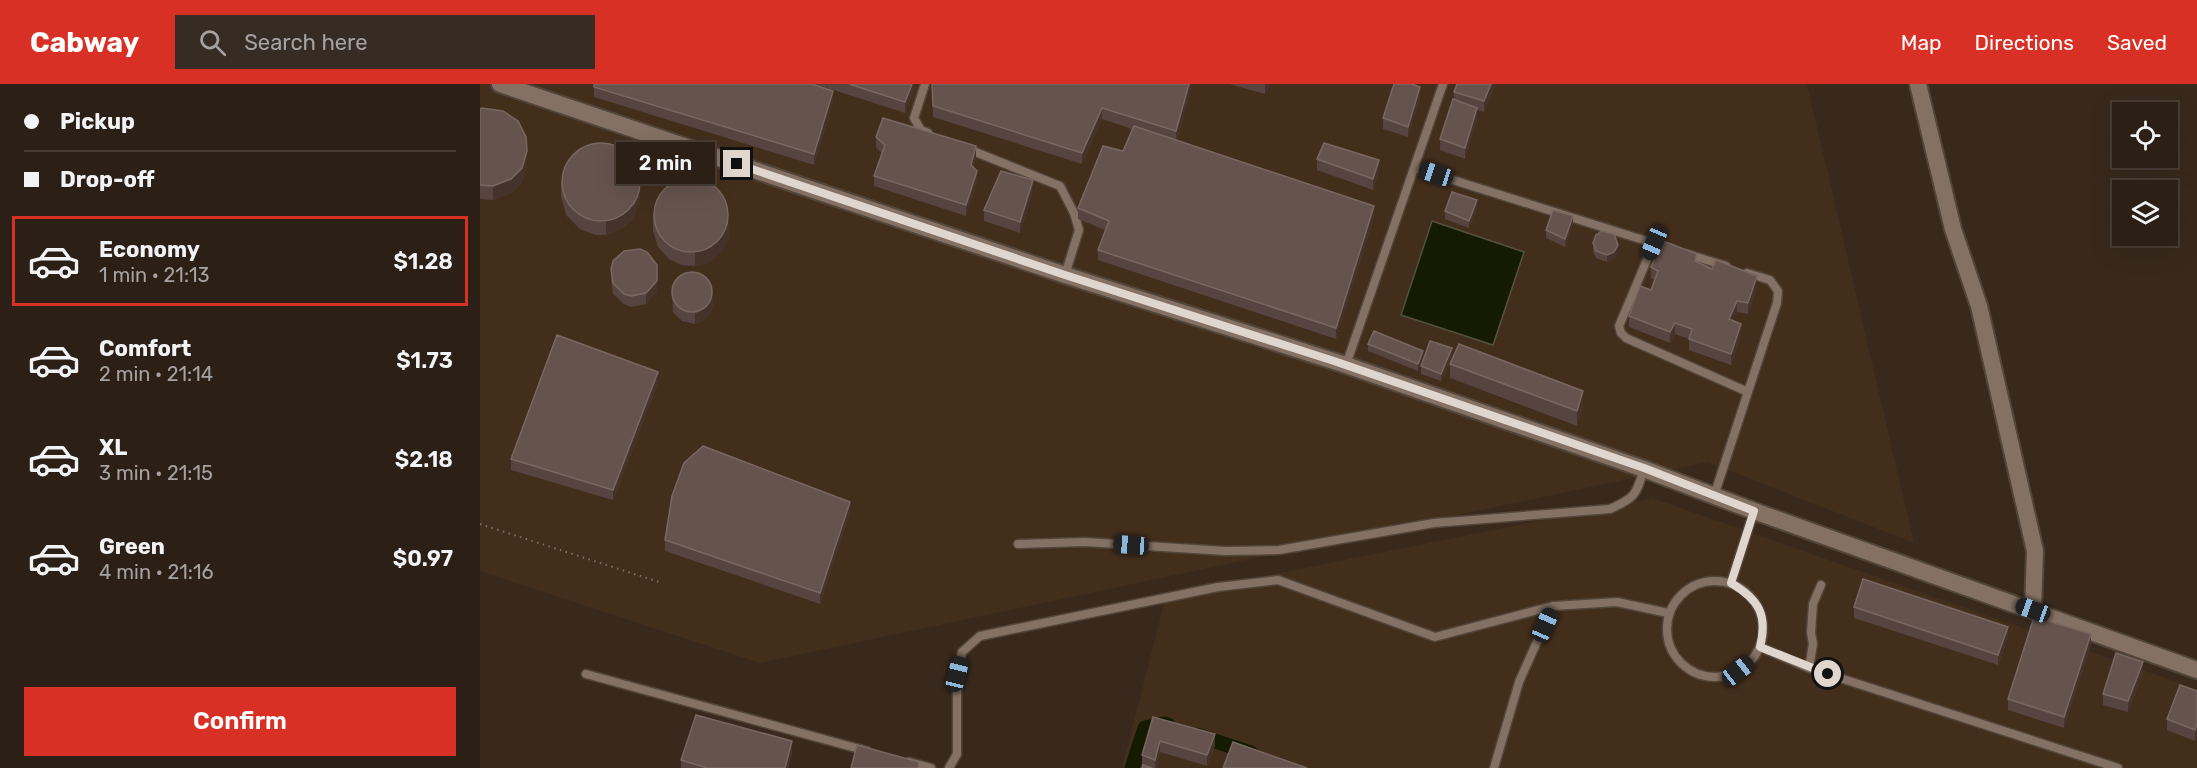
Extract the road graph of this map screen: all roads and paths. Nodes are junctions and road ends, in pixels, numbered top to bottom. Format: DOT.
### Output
graph roads {
  1 [pos="500,84"];
  2 [pos="925,84"];
  3 [pos="1443,84"];
  4 [pos="1918,84"];
  5 [pos="941,138"];
  6 [pos="961,146"];
  7 [pos="1414,168"];
  8 [pos="1654,243"];
  9 [pos="1065,275"];
  10 [pos="1346,365"];
  11 [pos="1748,392"];
  12 [pos="1644,468"];
  13 [pos="1714,496"];
  14 [pos="1754,511"];
  15 [pos="480,524"];
  16 [pos="1018,544"];
  17 [pos="662,583"];
  18 [pos="1731,583"];
  19 [pos="1821,585"];
  20 [pos="1553,606"];
  21 [pos="2033,610"];
  22 [pos="1668,613"];
  23 [pos="1760,647"];
  24 [pos="1809,668"];
  25 [pos="2197,670"];
  26 [pos="586,674"];
  27 [pos="874,752"];
  28 [pos="897,759"];
  29 [pos="932,768"];
  30 [pos="950,768"];
  31 [pos="1494,768"];
  32 [pos="2118,768"];
  1 -- 9 [label="street"];
  2 -- 5 [label="lane"];
  3 -- 7 [label="lane"];
  4 -- 21 [label="street"];
  6 -- 9 [label="lane"];
  7 -- 8 [label="lane"];
  7 -- 10 [label="lane"];
  8 -- 11 [label="lane"];
  8 -- 11 [label="lane"];
  9 -- 10 [label="street"];
  10 -- 12 [label="street"];
  11 -- 13 [label="lane"];
  12 -- 13 [label="street"];
  12 -- 16 [label="lane"];
  13 -- 14 [label="street"];
  14 -- 18 [label="lane"];
  14 -- 21 [label="street"];
  15 -- 17 [label="path"];
  18 -- 22 [label="lane"];
  18 -- 23 [label="lane"];
  19 -- 24 [label="lane"];
  20 -- 22 [label="lane"];
  20 -- 30 [label="lane"];
  20 -- 31 [label="lane"];
  21 -- 25 [label="street"];
  22 -- 23 [label="lane"];
  23 -- 24 [label="lane"];
  24 -- 32 [label="lane"];
  26 -- 27 [label="lane"];
  28 -- 29 [label="lane"];
}
